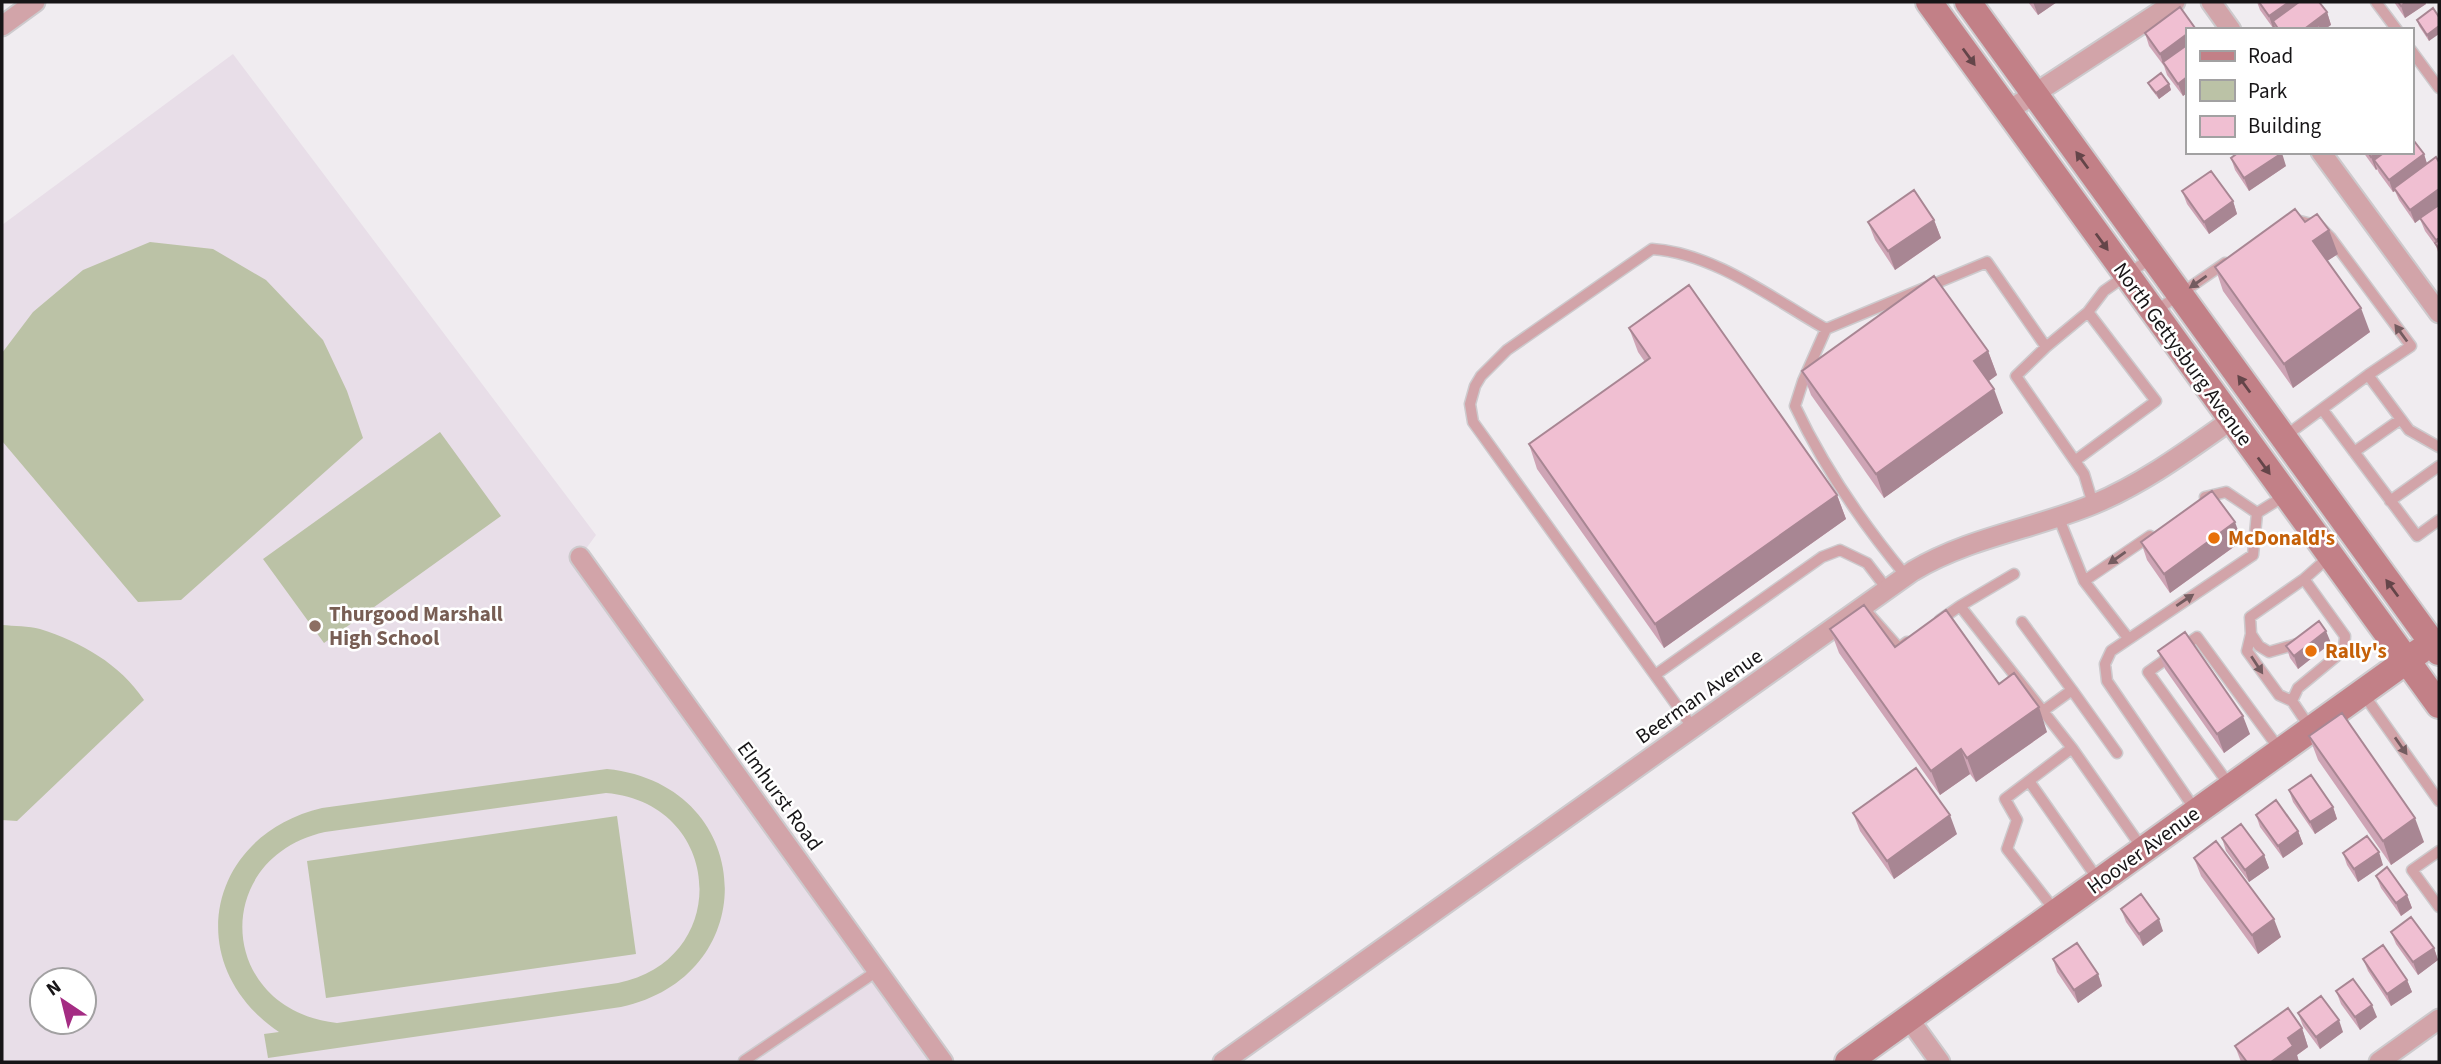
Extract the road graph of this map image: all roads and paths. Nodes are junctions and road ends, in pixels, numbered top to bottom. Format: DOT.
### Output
graph roads {
  1 [pos="35,2"];
  2 [pos="1929,2"];
  3 [pos="1968,2"];
  4 [pos="2175,2"];
  5 [pos="2211,2"];
  6 [pos="2376,2"];
  7 [pos="2,26"];
  8 [pos="2230,28"];
  9 [pos="2396,28"];
  10 [pos="2413,53"];
  11 [pos="2439,88"];
  12 [pos="2034,95"];
  13 [pos="2008,111"];
  14 [pos="2322,154"];
  15 [pos="2285,219"];
  16 [pos="2235,256"];
  17 [pos="2152,257"];
  18 [pos="2126,275"];
  19 [pos="2179,295"];
  20 [pos="2088,312"];
  21 [pos="2153,312"];
  22 [pos="2439,313"];
  23 [pos="1826,329"];
  24 [pos="2046,347"];
  25 [pos="2368,375"];
  26 [pos="2322,409"];
  27 [pos="2401,419"];
  28 [pos="2231,420"];
  29 [pos="2283,437"];
  30 [pos="2439,447"];
  31 [pos="2354,452"];
  32 [pos="2076,460"];
  33 [pos="2439,466"];
  34 [pos="2286,495"];
  35 [pos="2390,500"];
  36 [pos="2198,503"];
  37 [pos="2093,504"];
  38 [pos="2257,513"];
  39 [pos="2058,516"];
  40 [pos="2439,520"];
  41 [pos="2164,526"];
  42 [pos="2330,556"];
  43 [pos="580,557"];
  44 [pos="2014,574"];
  45 [pos="1906,576"];
  46 [pos="2304,579"];
  47 [pos="2084,581"];
  48 [pos="1887,589"];
  49 [pos="1960,606"];
  50 [pos="1863,607"];
  51 [pos="2022,622"];
  52 [pos="1930,627"];
  53 [pos="1919,634"];
  54 [pos="2251,634"];
  55 [pos="2307,636"];
  56 [pos="2128,638"];
  57 [pos="2437,645"];
  58 [pos="2406,660"];
  59 [pos="1655,675"];
  60 [pos="2072,690"];
  61 [pos="2362,692"];
  62 [pos="2292,701"];
  63 [pos="2439,705"];
  64 [pos="2043,711"];
  65 [pos="1693,728"];
  66 [pos="2311,729"];
  67 [pos="2072,748"];
  68 [pos="2280,751"];
  69 [pos="2117,753"];
  70 [pos="2029,781"];
  71 [pos="2231,787"];
  72 [pos="2439,801"];
  73 [pos="2196,811"];
  74 [pos="2144,850"];
  75 [pos="2439,851"];
  76 [pos="2100,882"];
  77 [pos="2439,907"];
  78 [pos="2056,913"];
  79 [pos="877,971"];
  80 [pos="1909,1019"];
  81 [pos="2439,1019"];
  82 [pos="744,1062"];
  83 [pos="943,1062"];
  84 [pos="1223,1062"];
  85 [pos="1847,1062"];
  86 [pos="1941,1062"];
  87 [pos="2379,1062"];
  1 -- 7 [label="street"];
  2 -- 13 [label="main road, North Gettysburg Avenue, one-way"];
  3 -- 12 [label="main road, North Gettysburg Avenue"];
  4 -- 12 [label="street"];
  5 -- 8 [label="street"];
  6 -- 9 [label="lane"];
  10 -- 11 [label="lane"];
  12 -- 13 [label="street"];
  17 -- 12 [label="main road, North Gettysburg Avenue, one-way"];
  13 -- 18 [label="main road, North Gettysburg Avenue, one-way"];
  14 -- 22 [label="street"];
  25 -- 15 [label="lane, one-way"];
  16 -- 19 [label="lane, one-way"];
  17 -- 18 [label="lane"];
  17 -- 19 [label="main road, North Gettysburg Avenue"];
  18 -- 20 [label="lane"];
  18 -- 21 [label="main road, North Gettysburg Avenue"];
  19 -- 21 [label="lane"];
  29 -- 19 [label="main road, North Gettysburg Avenue, one-way"];
  20 -- 24 [label="lane"];
  20 -- 32 [label="lane"];
  21 -- 28 [label="main road, North Gettysburg Avenue"];
  23 -- 24 [label="lane"];
  23 -- 45 [label="lane"];
  23 -- 59 [label="lane"];
  24 -- 32 [label="lane"];
  25 -- 26 [label="lane"];
  25 -- 27 [label="lane"];
  26 -- 29 [label="lane"];
  26 -- 31 [label="lane"];
  27 -- 30 [label="lane"];
  27 -- 31 [label="lane"];
  28 -- 34 [label="main road, North Gettysburg Avenue, one-way"];
  28 -- 37 [label="street, Beerman Avenue"];
  57 -- 29 [label="main road, North Gettysburg Avenue, one-way"];
  31 -- 35 [label="lane"];
  32 -- 37 [label="lane"];
  33 -- 35 [label="lane"];
  34 -- 38 [label="lane"];
  34 -- 42 [label="main road, North Gettysburg Avenue"];
  35 -- 40 [label="lane"];
  36 -- 38 [label="lane"];
  37 -- 39 [label="street, Beerman Avenue"];
  56 -- 38 [label="lane, one-way"];
  39 -- 45 [label="street, Beerman Avenue"];
  39 -- 47 [label="lane"];
  41 -- 47 [label="lane, one-way"];
  42 -- 46 [label="lane"];
  42 -- 58 [label="main road, North Gettysburg Avenue"];
  43 -- 79 [label="street, Elmhurst Road"];
  44 -- 49 [label="lane"];
  45 -- 48 [label="street, Beerman Avenue"];
  46 -- 54 [label="lane"];
  46 -- 62 [label="lane"];
  47 -- 56 [label="lane"];
  48 -- 50 [label="street, Beerman Avenue"];
  48 -- 59 [label="lane"];
  49 -- 52 [label="lane"];
  49 -- 64 [label="lane"];
  50 -- 53 [label="lane"];
  50 -- 65 [label="street, Beerman Avenue"];
  51 -- 60 [label="lane"];
  54 -- 55 [label="lane"];
  54 -- 62 [label="lane, one-way"];
  56 -- 73 [label="lane"];
  57 -- 58 [label="main road, Hoover Avenue"];
  58 -- 61 [label="main road, Hoover Avenue"];
  58 -- 63 [label="main road, North Gettysburg Avenue"];
  59 -- 65 [label="lane"];
  60 -- 64 [label="lane"];
  60 -- 69 [label="lane"];
  61 -- 66 [label="main road, Hoover Avenue"];
  61 -- 72 [label="lane, one-way"];
  62 -- 66 [label="lane"];
  64 -- 67 [label="lane"];
  65 -- 84 [label="street, Beerman Avenue"];
  66 -- 68 [label="main road, Hoover Avenue"];
  67 -- 70 [label="lane"];
  67 -- 74 [label="lane"];
  68 -- 71 [label="main road, Hoover Avenue"];
  68 -- 71 [label="lane"];
  70 -- 76 [label="lane"];
  70 -- 78 [label="lane"];
  71 -- 73 [label="main road, Hoover Avenue"];
  73 -- 74 [label="main road, Hoover Avenue"];
  74 -- 76 [label="main road, Hoover Avenue"];
  75 -- 77 [label="lane"];
  76 -- 78 [label="main road, Hoover Avenue"];
  78 -- 80 [label="main road, Hoover Avenue"];
  79 -- 82 [label="lane"];
  79 -- 83 [label="street, Elmhurst Road"];
  80 -- 85 [label="main road, Hoover Avenue"];
  80 -- 86 [label="street"];
  81 -- 87 [label="street"];
}
